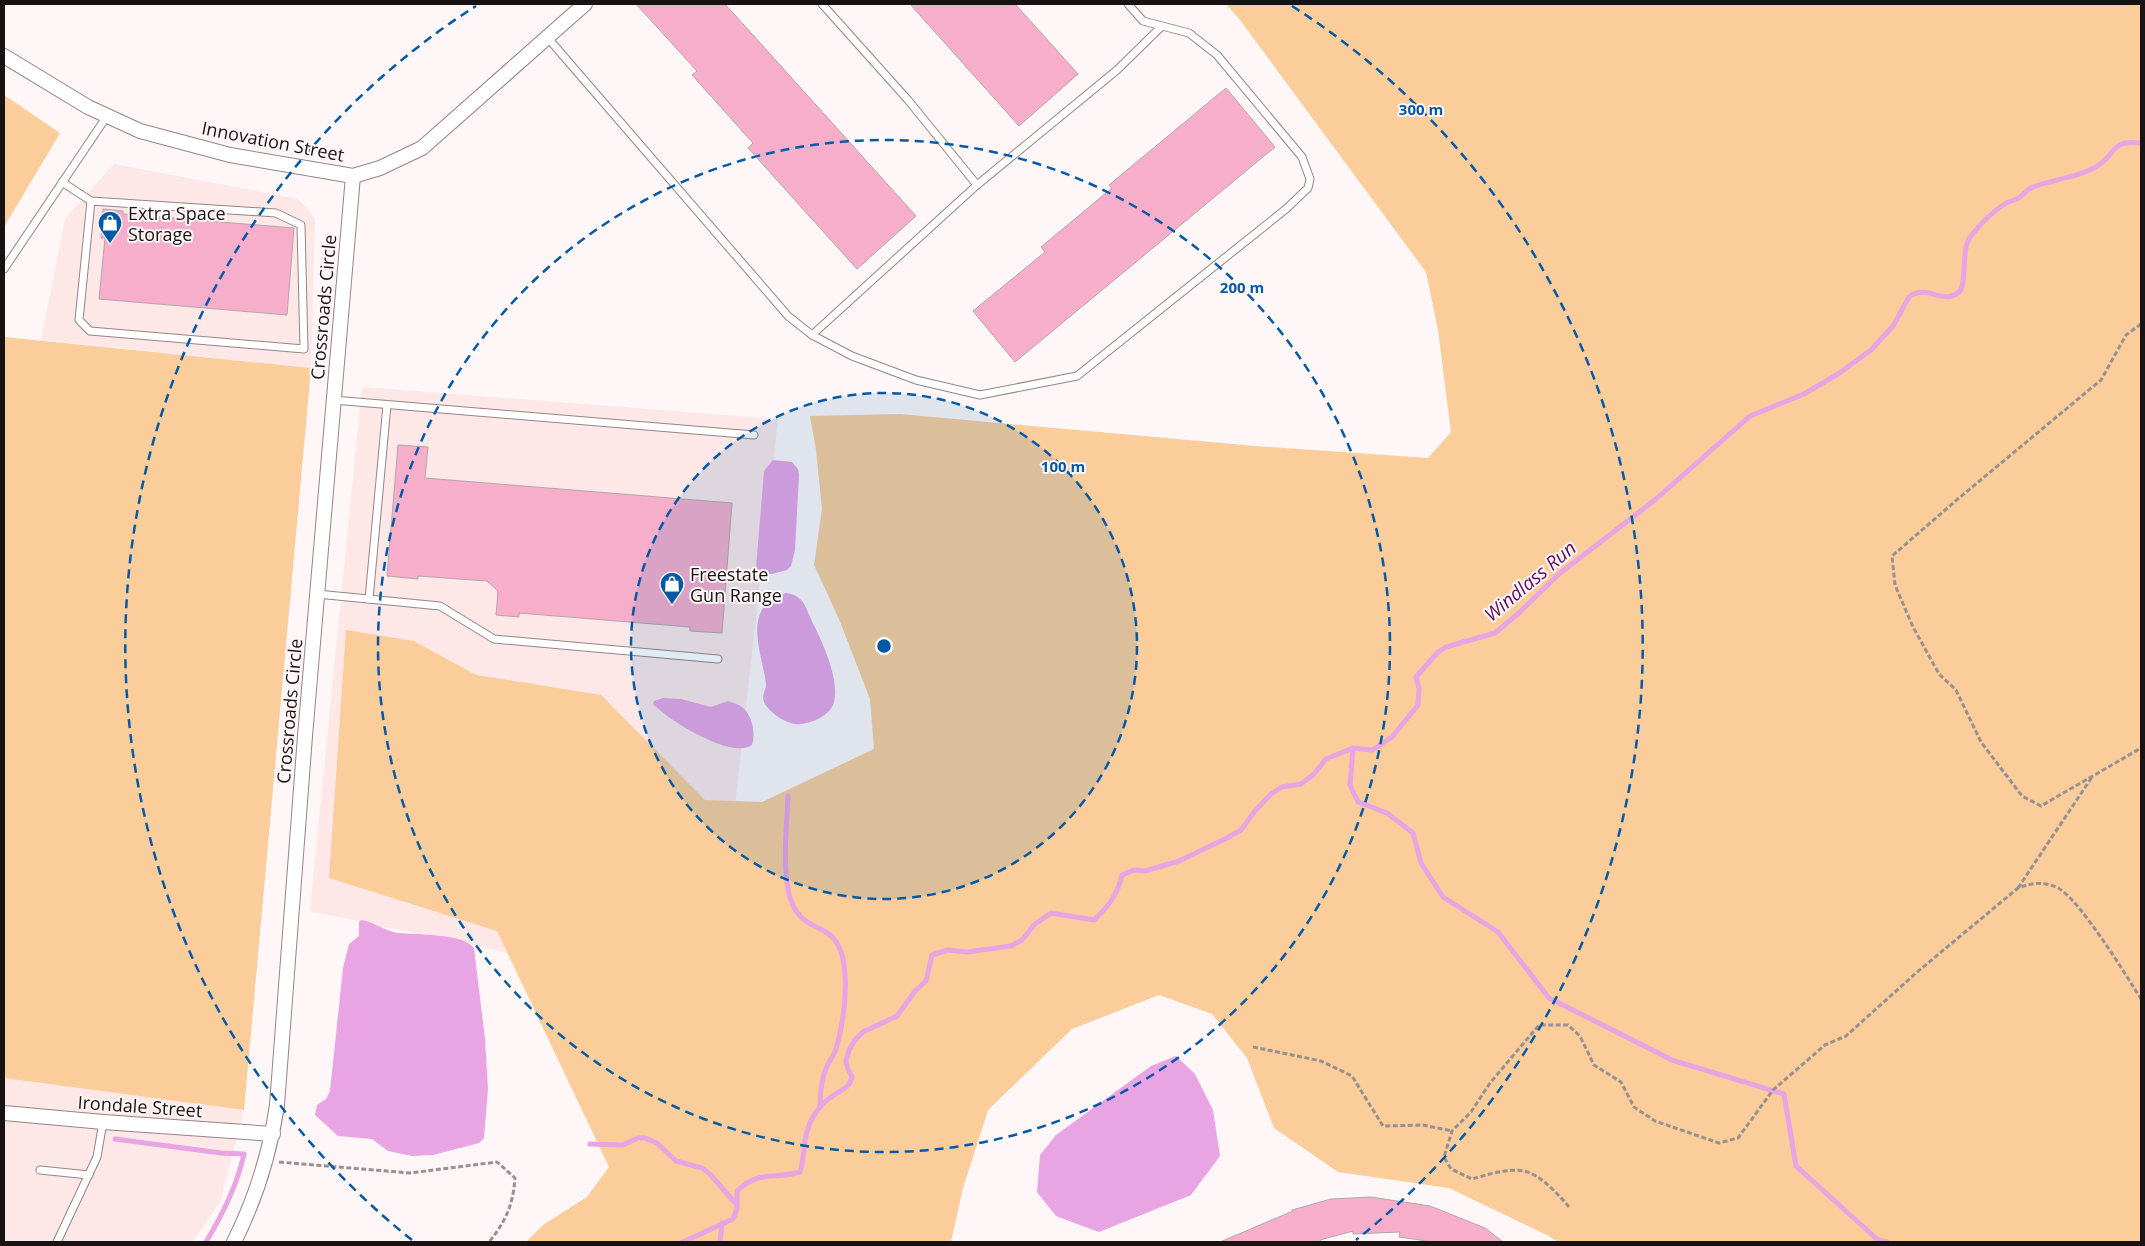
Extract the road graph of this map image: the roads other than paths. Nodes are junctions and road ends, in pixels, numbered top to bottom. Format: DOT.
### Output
graph roads {
  1 [pos="585,4"];
  2 [pos="822,4"];
  3 [pos="1128,4"];
  4 [pos="1161,27"];
  5 [pos="547,37"];
  6 [pos="4,56"];
  7 [pos="107,116"];
  8 [pos="353,176"];
  9 [pos="62,182"];
  10 [pos="977,185"];
  11 [pos="91,201"];
  12 [pos="4,269"];
  13 [pos="812,335"];
  14 [pos="333,400"];
  15 [pos="387,405"];
  16 [pos="754,435"];
  17 [pos="317,594"];
  18 [pos="369,599"];
  19 [pos="718,659"];
  20 [pos="4,1113"];
  21 [pos="103,1122"];
  22 [pos="273,1134"];
  23 [pos="40,1170"];
  24 [pos="89,1175"];
  25 [pos="57,1242"];
  26 [pos="234,1242"];
  1 -- 5 [label="street, Innovation Street"];
  2 -- 10 [label="lane"];
  3 -- 4 [label="lane"];
  4 -- 10 [label="lane"];
  4 -- 13 [label="lane"];
  5 -- 8 [label="street, Innovation Street"];
  5 -- 13 [label="lane"];
  6 -- 7 [label="street, Innovation Street"];
  7 -- 8 [label="street, Innovation Street"];
  7 -- 9 [label="lane"];
  8 -- 14 [label="street, Crossroads Circle"];
  9 -- 11 [label="lane"];
  9 -- 12 [label="lane"];
  10 -- 13 [label="lane"];
  11 -- 11 [label="lane"];
  14 -- 15 [label="lane"];
  14 -- 17 [label="street, Crossroads Circle"];
  15 -- 16 [label="lane"];
  15 -- 18 [label="lane"];
  17 -- 18 [label="lane"];
  17 -- 22 [label="street, Crossroads Circle"];
  18 -- 19 [label="lane"];
  20 -- 21 [label="street, Irondale Street"];
  21 -- 22 [label="street, Irondale Street"];
  21 -- 24 [label="lane"];
  22 -- 26 [label="street, Crossroads Circle"];
  23 -- 24 [label="lane"];
  24 -- 25 [label="lane"];
}
